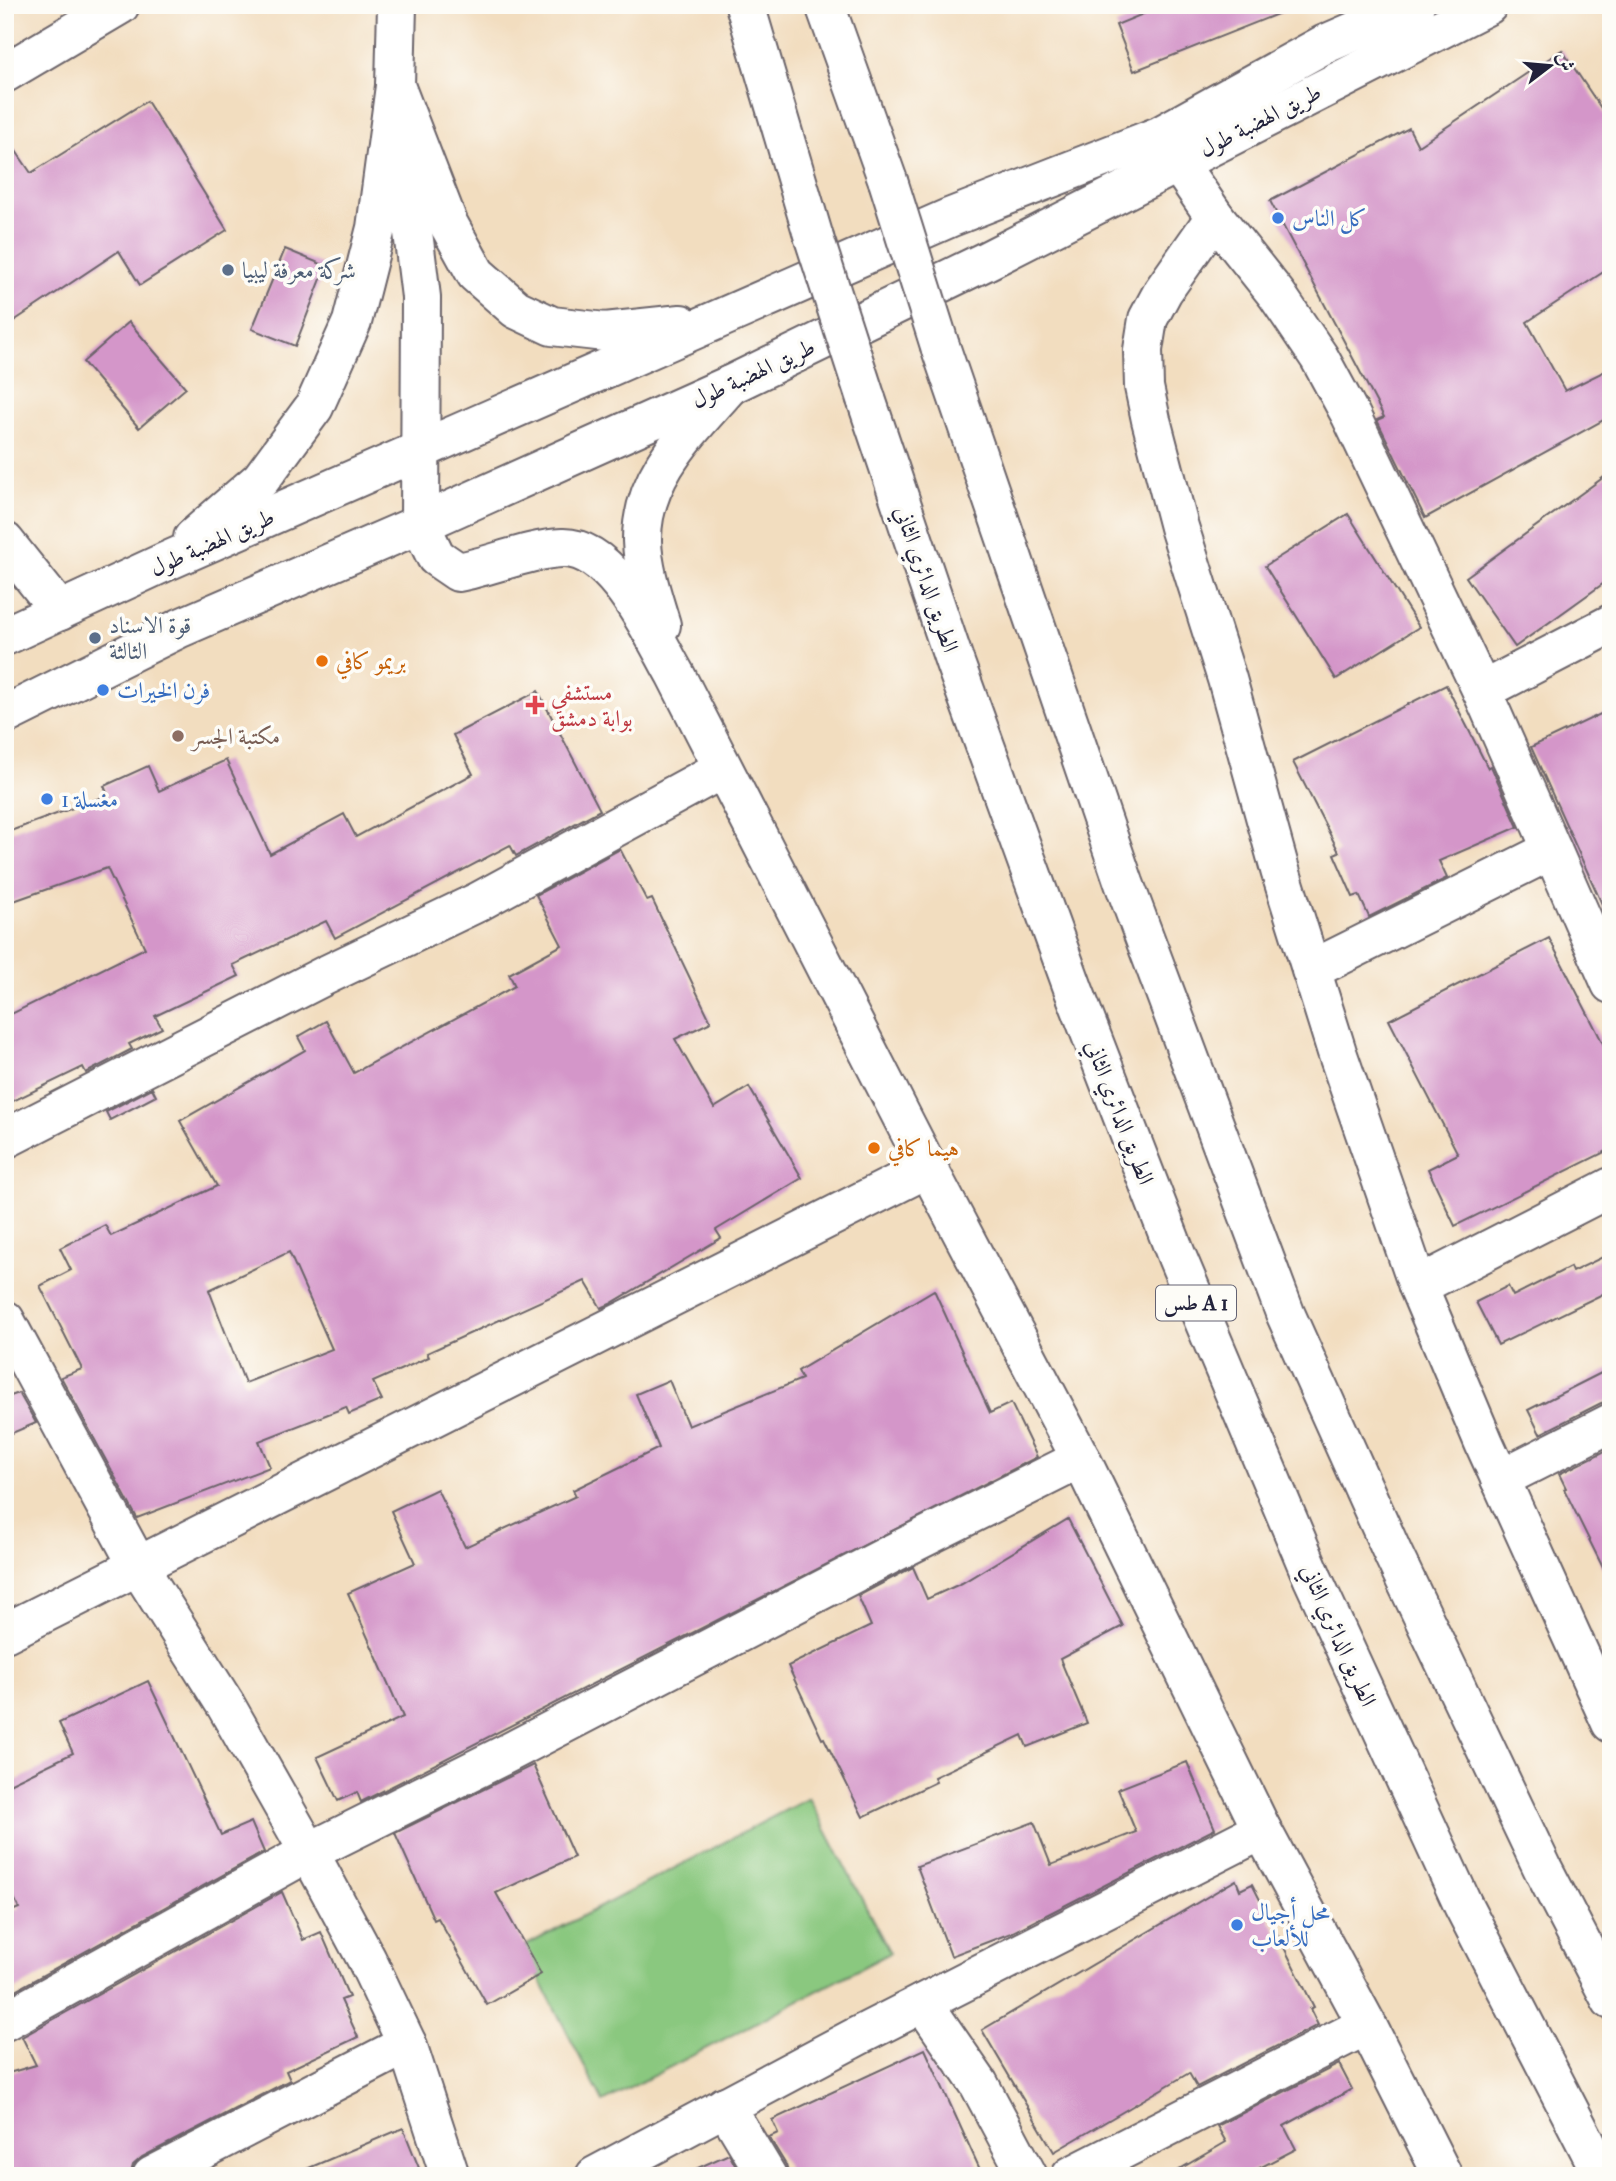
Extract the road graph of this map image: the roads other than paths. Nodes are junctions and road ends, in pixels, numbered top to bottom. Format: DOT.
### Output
graph roads {
  1 [pos="120,5"];
  2 [pos="397,5"];
  3 [pos="745,5"];
  4 [pos="825,5"];
  5 [pos="1415,5"];
  6 [pos="1488,5"];
  7 [pos="5,73"];
  8 [pos="395,86"];
  9 [pos="1168,149"];
  10 [pos="1215,217"];
  11 [pos="719,319"];
  12 [pos="730,385"];
  13 [pos="419,452"];
  14 [pos="420,524"];
  15 [pos="5,542"];
  16 [pos="165,562"];
  17 [pos="60,611"];
  18 [pos="1611,624"];
  19 [pos="5,636"];
  20 [pos="675,674"];
  21 [pos="1482,691"];
  22 [pos="5,715"];
  23 [pos="722,769"];
  24 [pos="1552,849"];
  25 [pos="1311,970"];
  26 [pos="1611,984"];
  27 [pos="5,1139"];
  28 [pos="928,1168"];
  29 [pos="1611,1186"];
  30 [pos="1418,1286"];
  31 [pos="5,1320"];
  32 [pos="1611,1423"];
  33 [pos="1081,1459"];
  34 [pos="1500,1479"];
  35 [pos="138,1566"];
  36 [pos="5,1633"];
  37 [pos="1598,1660"];
  38 [pos="1611,1723"];
  39 [pos="1262,1830"];
  40 [pos="309,1852"];
  41 [pos="1611,2000"];
  42 [pos="923,2003"];
  43 [pos="5,2021"];
  44 [pos="1367,2025"];
  45 [pos="407,2044"];
  46 [pos="725,2106"];
  47 [pos="152,2176"];
  48 [pos="450,2176"];
  49 [pos="595,2176"];
  50 [pos="767,2176"];
  51 [pos="1028,2176"];
  52 [pos="1071,2176"];
  53 [pos="1443,2176"];
  54 [pos="1603,2176"];
  1 -- 7 [label="main road"];
  2 -- 8 [label="main road"];
  3 -- 54 [label="main road, الطريق الدائري الثاني / طس A 1, bridge"];
  4 -- 41 [label="main road, bridge"];
  5 -- 9 [label="main road, طريق الهضبة طول"];
  6 -- 9 [label="main road, طريق الهضبة طول"];
  8 -- 11 [label="main road"];
  8 -- 13 [label="main road"];
  8 -- 16 [label="main road"];
  9 -- 10 [label="main road"];
  9 -- 11 [label="main road, طريق الهضبة طول"];
  9 -- 12 [label="main road, طريق الهضبة طول"];
  10 -- 21 [label="main road"];
  10 -- 25 [label="main road"];
  11 -- 13 [label="main road, طريق الهضبة طول"];
  12 -- 14 [label="main road, طريق الهضبة طول"];
  12 -- 20 [label="main road"];
  13 -- 14 [label="main road"];
  13 -- 16 [label="main road, طريق الهضبة طول"];
  14 -- 20 [label="main road"];
  14 -- 22 [label="main road, طريق الهضبة طول"];
  15 -- 17 [label="main road"];
  16 -- 17 [label="main road, طريق الهضبة طول"];
  17 -- 19 [label="main road, طريق الهضبة طول"];
  18 -- 21 [label="main road"];
  20 -- 23 [label="main road"];
  21 -- 24 [label="main road"];
  23 -- 27 [label="main road"];
  23 -- 28 [label="main road"];
  24 -- 25 [label="main road"];
  24 -- 26 [label="main road"];
  25 -- 30 [label="main road"];
  28 -- 33 [label="main road"];
  28 -- 35 [label="main road"];
  29 -- 30 [label="main road"];
  30 -- 34 [label="main road"];
  31 -- 35 [label="main road"];
  32 -- 34 [label="main road"];
  33 -- 39 [label="main road"];
  33 -- 40 [label="main road"];
  34 -- 37 [label="main road"];
  35 -- 36 [label="main road"];
  35 -- 40 [label="main road"];
  37 -- 38 [label="main road"];
  39 -- 42 [label="main road"];
  39 -- 44 [label="main road"];
  40 -- 43 [label="main road"];
  40 -- 45 [label="main road"];
  42 -- 46 [label="main road"];
  42 -- 51 [label="main road"];
  44 -- 52 [label="main road"];
  44 -- 53 [label="main road"];
  45 -- 47 [label="main road"];
  45 -- 48 [label="main road"];
  46 -- 49 [label="main road"];
  46 -- 50 [label="main road"];
}
